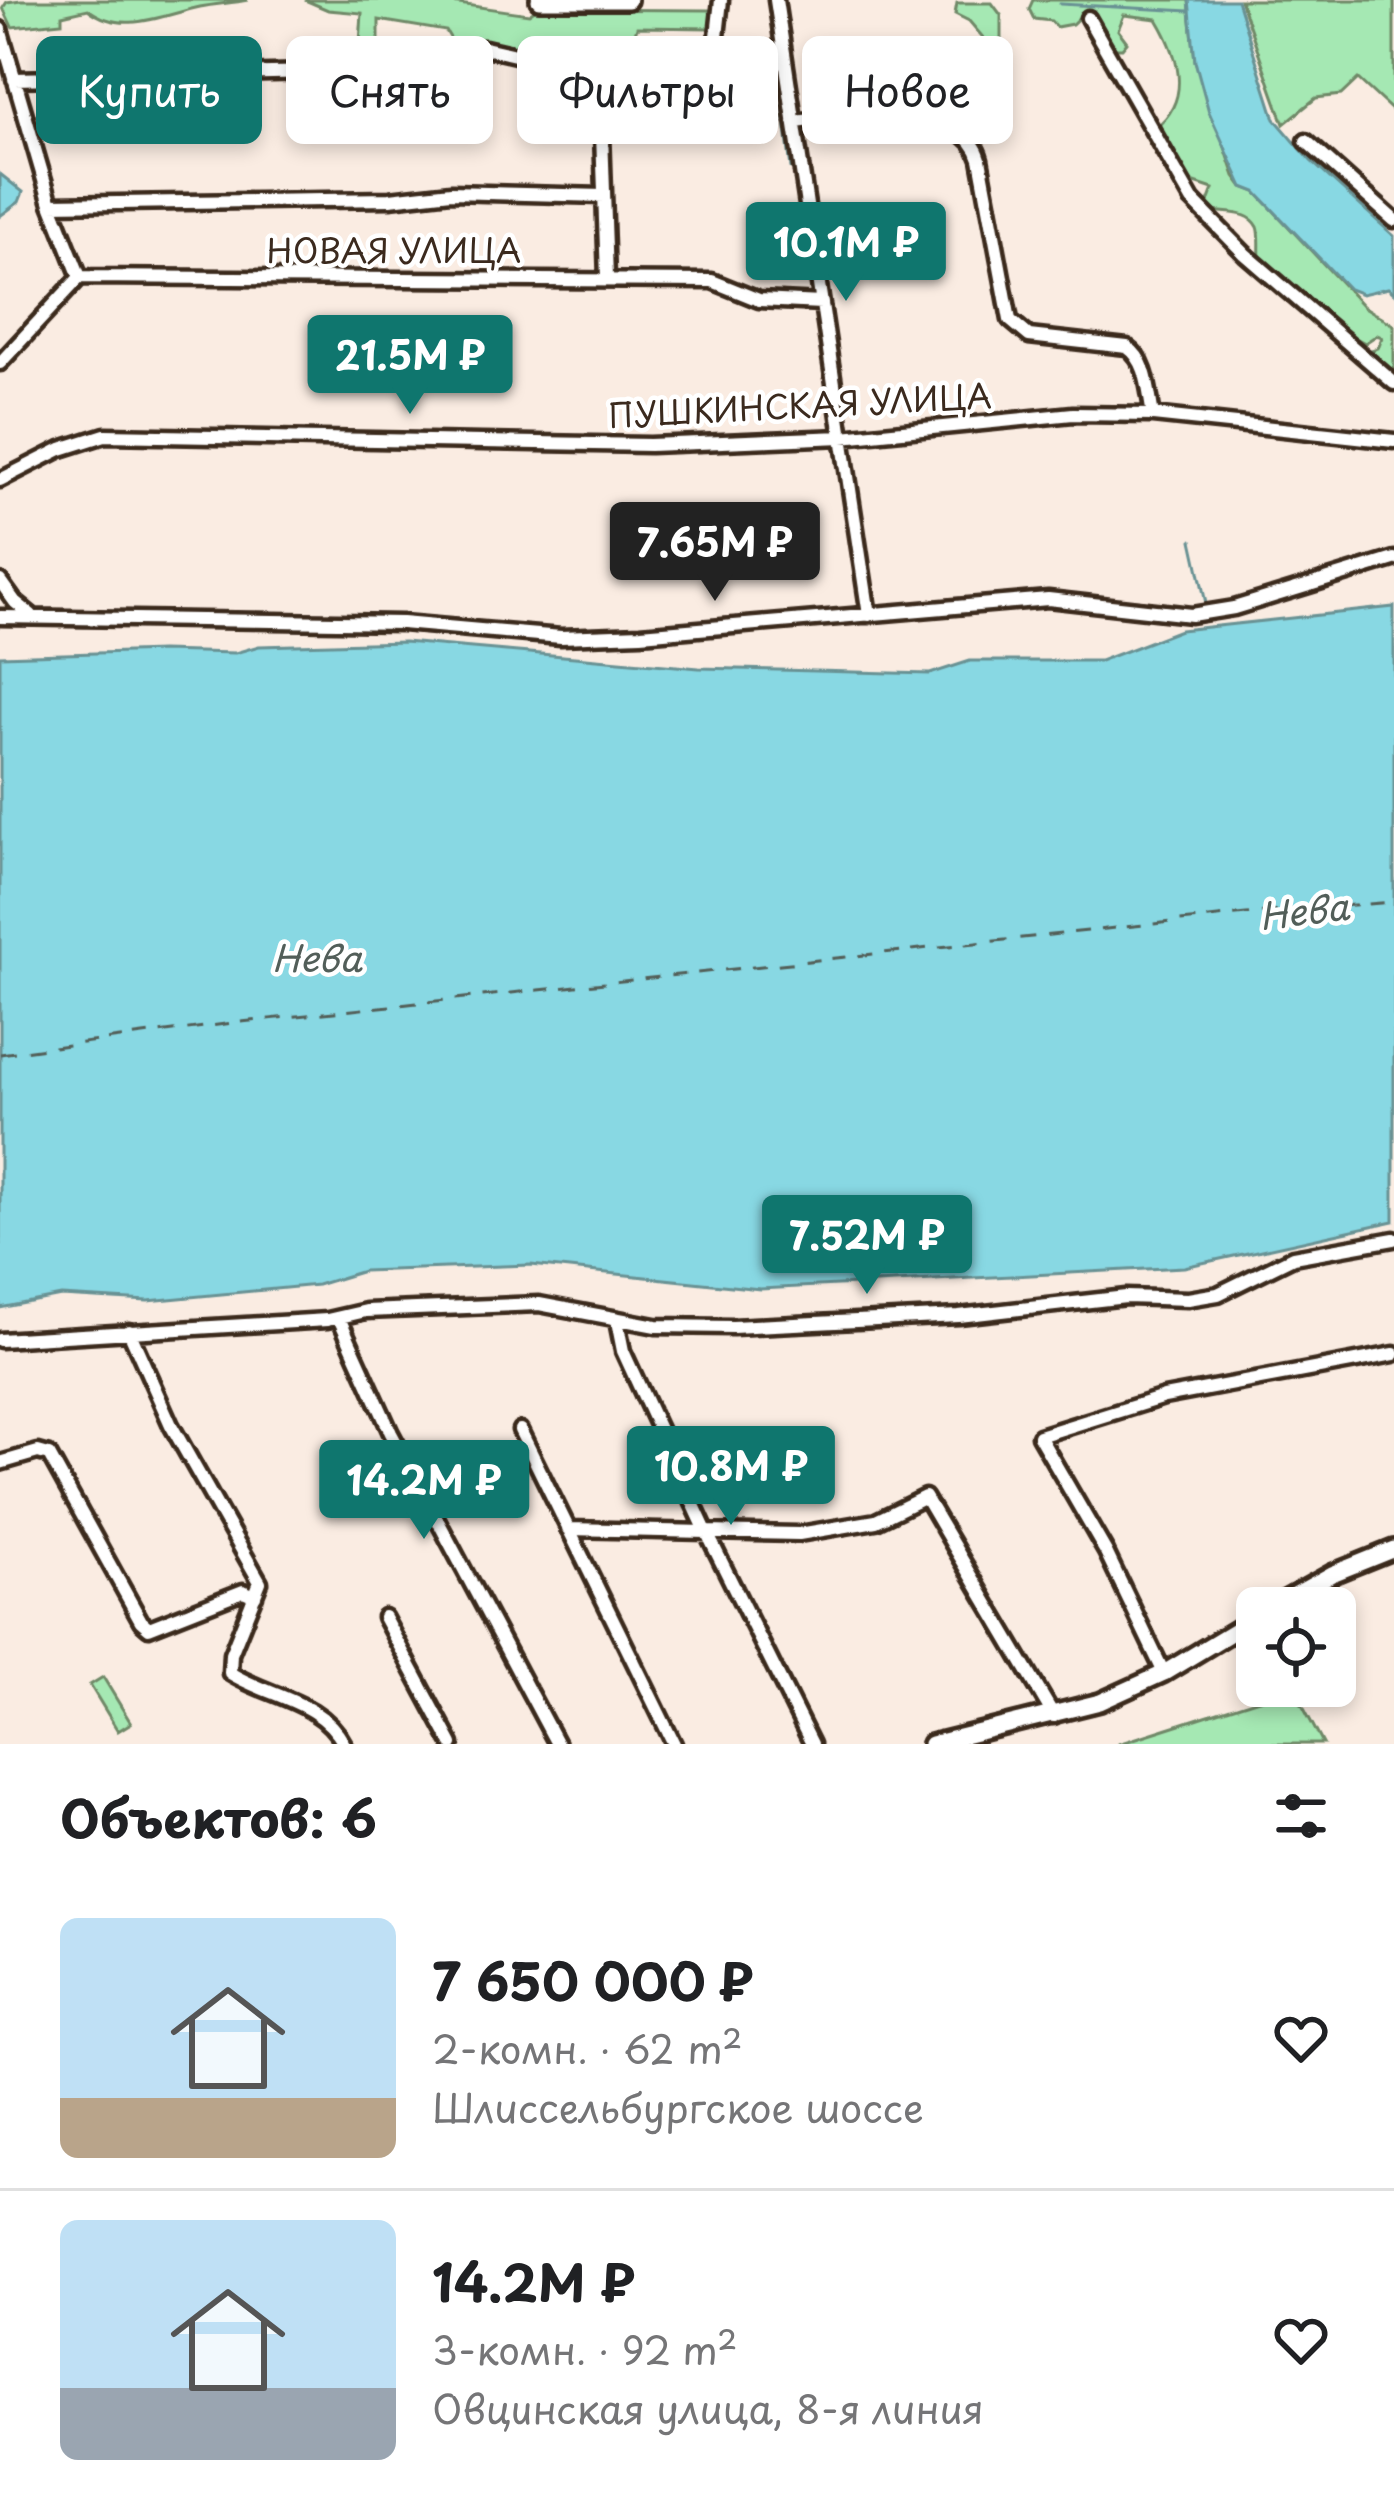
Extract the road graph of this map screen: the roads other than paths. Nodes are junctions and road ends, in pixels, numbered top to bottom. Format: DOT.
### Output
graph roads {
  1 [pos="538,0"];
  2 [pos="628,0"];
  3 [pos="721,0"];
  4 [pos="776,0"];
  5 [pos="1088,18"];
  6 [pos="0,29"];
  7 [pos="717,36"];
  8 [pos="517,57"];
  9 [pos="14,79"];
  10 [pos="794,122"];
  11 [pos="1306,141"];
  12 [pos="602,144"];
  13 [pos="604,196"];
  14 [pos="52,204"];
  15 [pos="1394,220"];
  16 [pos="80,277"];
  17 [pos="607,278"];
  18 [pos="822,302"];
  19 [pos="0,363"];
  20 [pos="1394,383"];
  21 [pos="1153,415"];
  22 [pos="842,437"];
  23 [pos="1394,441"];
  24 [pos="0,480"];
  25 [pos="1394,560"];
  26 [pos="0,581"];
  27 [pos="869,615"];
  28 [pos="32,616"];
  29 [pos="0,617"];
  30 [pos="1394,1239"];
  31 [pos="339,1318"];
  32 [pos="616,1321"];
  33 [pos="129,1331"];
  34 [pos="0,1340"];
  35 [pos="1394,1354"];
  36 [pos="520,1430"];
  37 [pos="0,1463"];
  38 [pos="568,1528"];
  39 [pos="705,1529"];
  40 [pos="1394,1550"];
  41 [pos="1309,1587"];
  42 [pos="255,1596"];
  43 [pos="384,1617"];
  44 [pos="1236,1630"];
  45 [pos="1163,1673"];
  46 [pos="1054,1716"];
  47 [pos="344,1744"];
  48 [pos="452,1744"];
  49 [pos="557,1744"];
  50 [pos="674,1744"];
  51 [pos="812,1744"];
  52 [pos="931,1744"];
  1 -- 2 [label="main road"];
  3 -- 7 [label="street"];
  4 -- 10 [label="street"];
  5 -- 20 [label="street"];
  6 -- 9 [label="street"];
  8 -- 9 [label="street"];
  9 -- 14 [label="street"];
  10 -- 18 [label="street"];
  10 -- 21 [label="street"];
  11 -- 15 [label="street"];
  12 -- 13 [label="street"];
  13 -- 14 [label="street"];
  13 -- 17 [label="street"];
  14 -- 16 [label="street"];
  16 -- 17 [label="street, НОВАЯ УЛИЦА"];
  16 -- 19 [label="street"];
  17 -- 18 [label="street, НОВАЯ УЛИЦА"];
  18 -- 22 [label="street"];
  21 -- 22 [label="street, ПУШКИНСКАЯ УЛИЦА"];
  21 -- 23 [label="street, ПУШКИНСКАЯ УЛИЦА"];
  22 -- 24 [label="street, ПУШКИНСКАЯ УЛИЦА"];
  22 -- 27 [label="street"];
  25 -- 27 [label="street"];
  26 -- 28 [label="street"];
  27 -- 28 [label="street"];
  28 -- 29 [label="street"];
  30 -- 32 [label="street"];
  31 -- 32 [label="street"];
  31 -- 33 [label="street"];
  31 -- 49 [label="street"];
  32 -- 39 [label="street"];
  33 -- 34 [label="street"];
  33 -- 42 [label="street"];
  35 -- 45 [label="street"];
  36 -- 38 [label="street"];
  37 -- 42 [label="street"];
  38 -- 39 [label="street"];
  38 -- 50 [label="street"];
  39 -- 46 [label="street"];
  39 -- 51 [label="street"];
  40 -- 41 [label="main road"];
  42 -- 47 [label="street"];
  43 -- 48 [label="street"];
  44 -- 45 [label="main road"];
  45 -- 46 [label="main road"];
  46 -- 52 [label="main road"];
}
